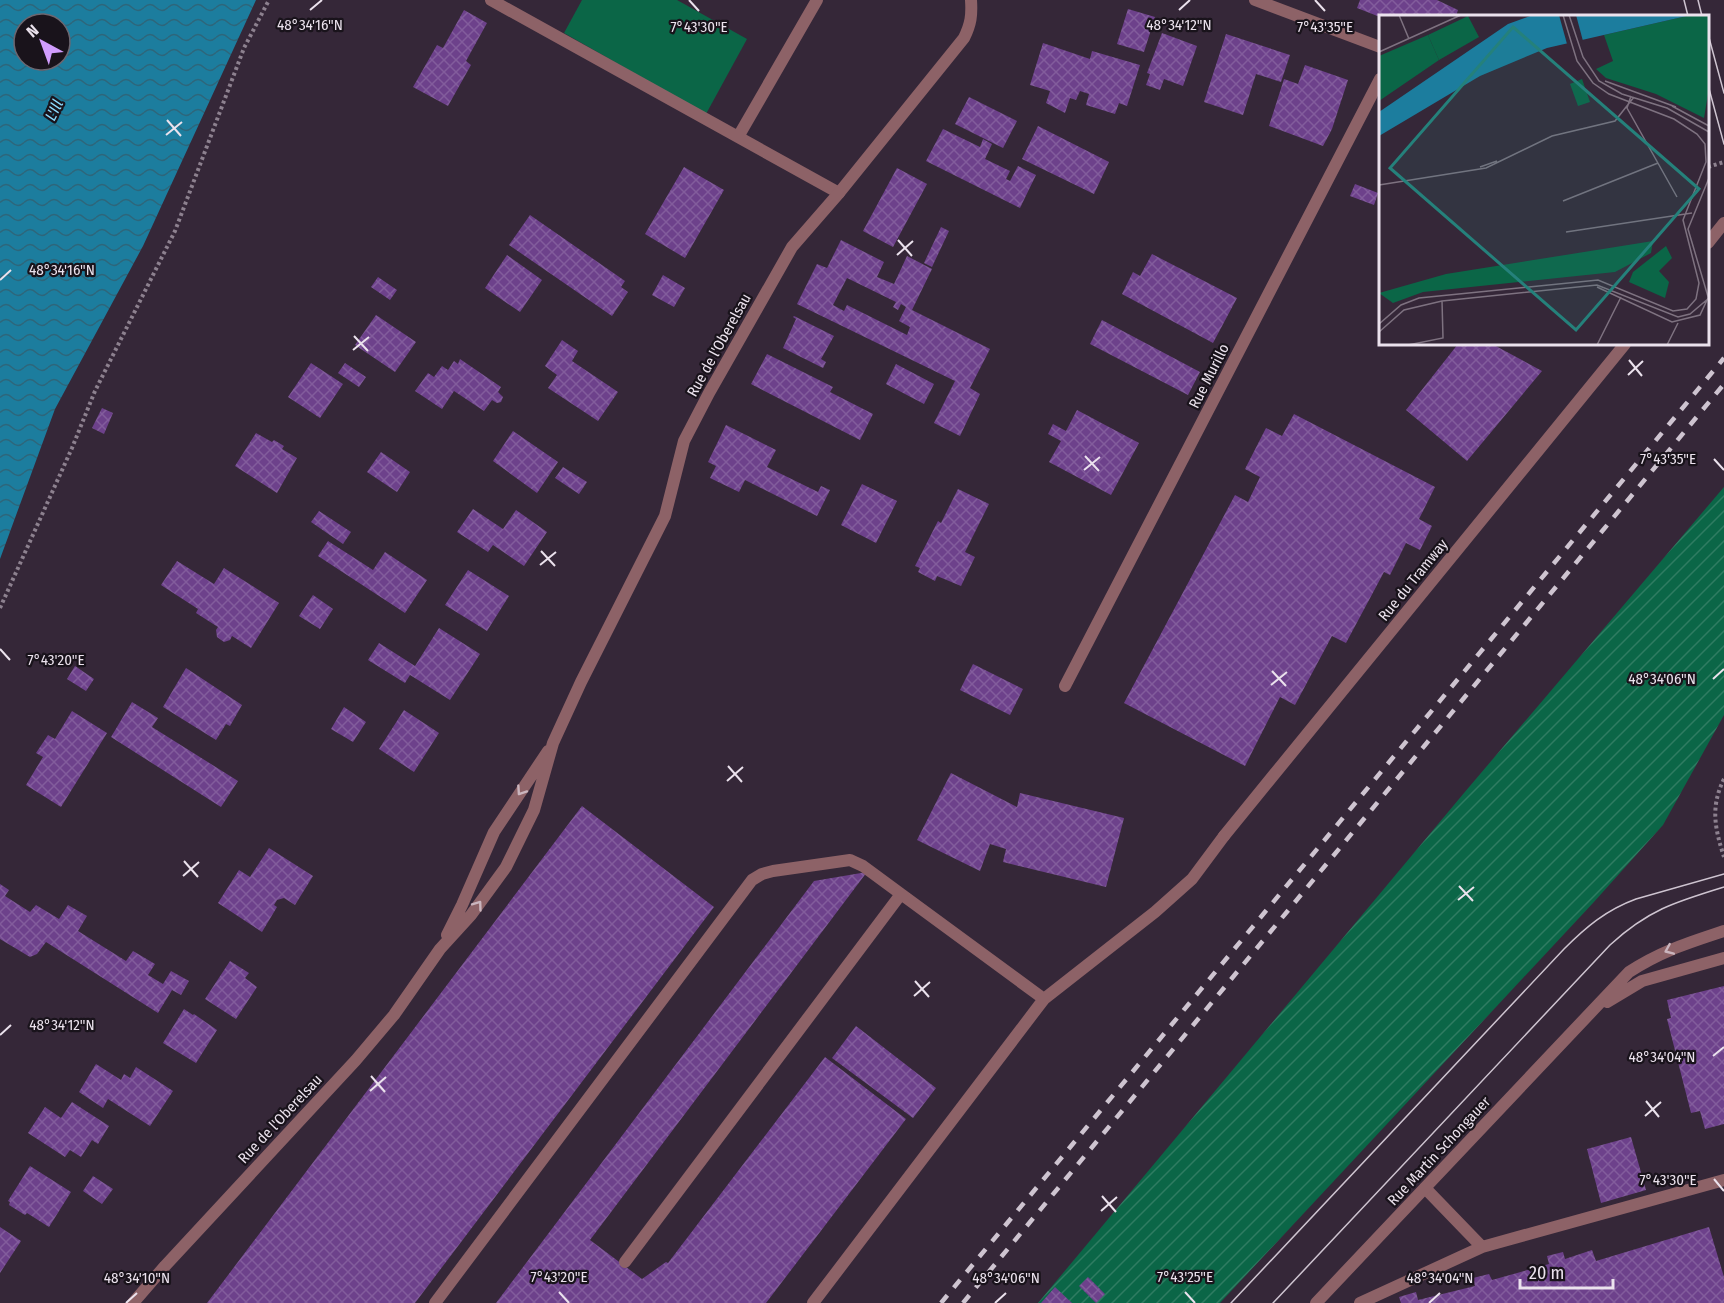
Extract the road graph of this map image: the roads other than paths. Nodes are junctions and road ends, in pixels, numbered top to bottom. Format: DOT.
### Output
graph roads {
  1 [pos="491,0"];
  2 [pos="817,0"];
  3 [pos="971,0"];
  4 [pos="1255,0"];
  5 [pos="1379,47"];
  6 [pos="1379,81"];
  7 [pos="738,137"];
  8 [pos="839,193"];
  9 [pos="1724,222"];
  10 [pos="1709,241"];
  11 [pos="1624,345"];
  12 [pos="1065,686"];
  13 [pos="553,743"];
  14 [pos="901,894"];
  15 [pos="1724,931"];
  16 [pos="440,949"];
  17 [pos="1724,958"];
  18 [pos="1044,999"];
  19 [pos="1584,1019"];
  20 [pos="1724,1180"];
  21 [pos="1425,1188"];
  22 [pos="1482,1247"];
  23 [pos="625,1262"];
  24 [pos="133,1303"];
  25 [pos="435,1303"];
  26 [pos="813,1303"];
  27 [pos="1316,1303"];
  28 [pos="1360,1303"];
  1 -- 7 [label="street"];
  2 -- 7 [label="street"];
  3 -- 8 [label="street, Rue de l'Oberelsau"];
  4 -- 5 [label="street"];
  6 -- 12 [label="street, Rue Murillo"];
  7 -- 8 [label="street"];
  8 -- 13 [label="street, Rue de l'Oberelsau"];
  9 -- 10 [label="street"];
  11 -- 18 [label="street, Rue du Tramway"];
  13 -- 16 [label="street, Rue de l'Oberelsau, one-way"];
  16 -- 13 [label="street, Rue de l'Oberelsau, one-way"];
  14 -- 18 [label="street"];
  14 -- 23 [label="street"];
  14 -- 25 [label="street"];
  15 -- 19 [label="street, Rue Martin Schongauer, one-way"];
  16 -- 24 [label="street, Rue de l'Oberelsau"];
  17 -- 19 [label="street, Rue Martin Schongauer"];
  18 -- 26 [label="street, Rue du Tramway"];
  19 -- 21 [label="street, Rue Martin Schongauer"];
  20 -- 22 [label="street"];
  21 -- 22 [label="street"];
  21 -- 27 [label="street, Rue Martin Schongauer"];
  22 -- 28 [label="street"];
}
